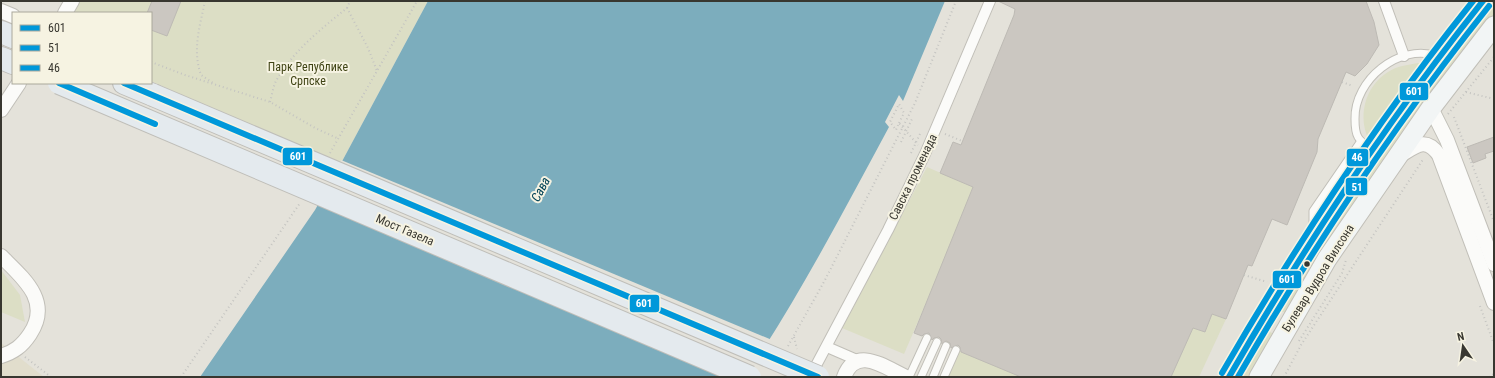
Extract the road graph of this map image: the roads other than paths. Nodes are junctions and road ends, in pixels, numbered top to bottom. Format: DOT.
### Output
graph roads {
  1 [pos="72,1"];
  2 [pos="990,1"];
  3 [pos="1384,1"];
  4 [pos="1483,1"];
  5 [pos="1,11"];
  6 [pos="66,12"];
  7 [pos="12,16"];
  8 [pos="1494,26"];
  9 [pos="1,32"];
  10 [pos="12,37"];
  11 [pos="1404,56"];
  12 [pos="1439,57"];
  13 [pos="1,58"];
  14 [pos="12,63"];
  15 [pos="18,84"];
  16 [pos="61,84"];
  17 [pos="126,84"];
  18 [pos="1431,108"];
  19 [pos="1,110"];
  20 [pos="1366,146"];
  21 [pos="1396,159"];
  22 [pos="1,256"];
  23 [pos="1494,264"];
  24 [pos="1494,303"];
  25 [pos="927,338"];
  26 [pos="937,342"];
  27 [pos="946,346"];
  28 [pos="826,347"];
  29 [pos="956,350"];
  30 [pos="1,356"];
  31 [pos="857,360"];
  32 [pos="902,376"];
  33 [pos="750,377"];
  34 [pos="810,377"];
  35 [pos="818,377"];
  36 [pos="844,377"];
  37 [pos="921,377"];
  38 [pos="933,377"];
  39 [pos="944,377"];
  40 [pos="1229,377"];
  41 [pos="1259,377"];
  1 -- 6 [label="street"];
  2 -- 28 [label="street, Савска променада"];
  3 -- 11 [label="street"];
  4 -- 12 [label="main road"];
  5 -- 7 [label="street"];
  8 -- 18 [label="main road, Булевар Вудроа Вилсона"];
  9 -- 10 [label="highway"];
  11 -- 12 [label="lane"];
  11 -- 20 [label="lane"];
  12 -- 20 [label="main road"];
  13 -- 14 [label="highway"];
  15 -- 19 [label="street"];
  16 -- 33 [label="highway, Мост Газела, bridge"];
  17 -- 35 [label="highway, bridge"];
  18 -- 21 [label="main road, Булевар Вудроа Вилсона"];
  18 -- 23 [label="street"];
  20 -- 40 [label="main road"];
  21 -- 24 [label="street"];
  21 -- 41 [label="main road, Булевар Вудроа Вилсона"];
  22 -- 30 [label="street"];
  25 -- 32 [label="lane"];
  26 -- 37 [label="lane"];
  27 -- 38 [label="lane"];
  28 -- 31 [label="street"];
  28 -- 34 [label="street, Савска променада"];
  29 -- 39 [label="lane"];
  31 -- 32 [label="street"];
  31 -- 36 [label="street"];
}
